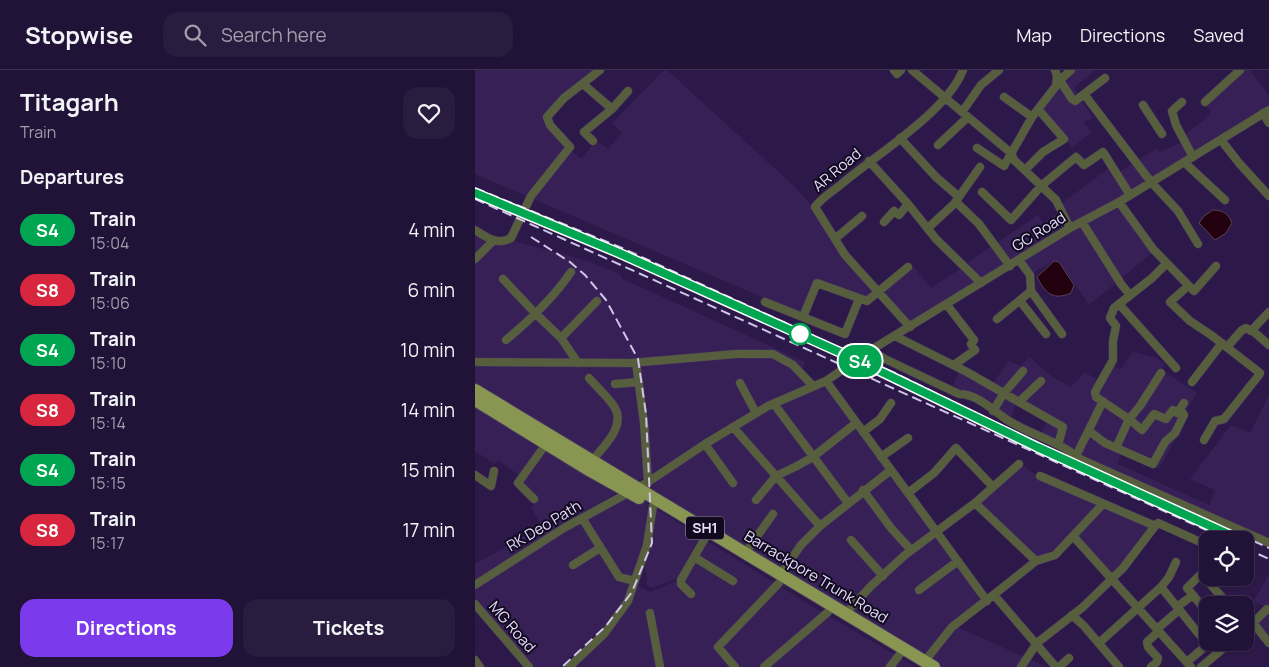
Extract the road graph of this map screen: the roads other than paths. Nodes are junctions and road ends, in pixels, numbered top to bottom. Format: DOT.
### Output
graph roads {
  1 [pos="600,70"];
  2 [pos="894,70"];
  3 [pos="901,70"];
  4 [pos="912,70"];
  5 [pos="1071,70"];
  6 [pos="1240,70"];
  7 [pos="961,71"];
  8 [pos="996,71"];
  9 [pos="1057,75"];
  10 [pos="1105,78"];
  11 [pos="583,84"];
  12 [pos="628,91"];
  13 [pos="1084,94"];
  14 [pos="1004,97"];
  15 [pos="945,98"];
  16 [pos="1182,102"];
  17 [pos="1205,102"];
  18 [pos="1143,105"];
  19 [pos="612,109"];
  20 [pos="1038,109"];
  21 [pos="1266,111"];
  22 [pos="965,114"];
  23 [pos="1032,117"];
  24 [pos="1269,123"];
  25 [pos="1175,125"];
  26 [pos="900,138"];
  27 [pos="1221,140"];
  28 [pos="593,141"];
  29 [pos="938,144"];
  30 [pos="977,148"];
  31 [pos="1011,153"];
  32 [pos="1193,157"];
  33 [pos="869,161"];
  34 [pos="1184,162"];
  35 [pos="980,167"];
  36 [pos="1025,170"];
  37 [pos="1151,182"];
  38 [pos="1041,186"];
  39 [pos="982,192"];
  40 [pos="1130,195"];
  41 [pos="1269,196"];
  42 [pos="957,200"];
  43 [pos="1225,200"];
  44 [pos="1119,202"];
  45 [pos="908,204"];
  46 [pos="862,216"];
  47 [pos="884,222"];
  48 [pos="1082,222"];
  49 [pos="928,228"];
  50 [pos="1070,228"];
  51 [pos="475,230"];
  52 [pos="836,238"];
  53 [pos="493,241"];
  54 [pos="1198,244"];
  55 [pos="478,250"];
  56 [pos="475,259"];
  57 [pos="1019,260"];
  58 [pos="1167,264"];
  59 [pos="908,266"];
  60 [pos="1010,266"];
  61 [pos="1216,266"];
  62 [pos="571,272"];
  63 [pos="503,279"];
  64 [pos="981,283"];
  65 [pos="1188,286"];
  66 [pos="1031,291"];
  67 [pos="879,292"];
  68 [pos="1130,295"];
  69 [pos="859,299"];
  70 [pos="597,301"];
  71 [pos="1020,301"];
  72 [pos="765,302"];
  73 [pos="1119,304"];
  74 [pos="947,305"];
  75 [pos="1269,312"];
  76 [pos="535,313"];
  77 [pos="803,317"];
  78 [pos="997,319"];
  79 [pos="910,327"];
  80 [pos="1251,330"];
  81 [pos="1046,334"];
  82 [pos="1062,334"];
  83 [pos="895,336"];
  84 [pos="561,338"];
  85 [pos="506,340"];
  86 [pos="1225,345"];
  87 [pos="1269,345"];
  88 [pos="871,350"];
  89 [pos="475,362"];
  90 [pos="578,363"];
  91 [pos="636,363"];
  92 [pos="954,365"];
  93 [pos="1176,368"];
  94 [pos="1023,371"];
  95 [pos="1161,373"];
  96 [pos="589,378"];
  97 [pos="827,381"];
  98 [pos="1041,381"];
  99 [pos="639,382"];
  100 [pos="1192,382"];
  101 [pos="739,383"];
  102 [pos="615,384"];
  103 [pos="813,386"];
  104 [pos="475,390"];
  105 [pos="1004,393"];
  106 [pos="475,400"];
  107 [pos="1019,402"];
  108 [pos="1103,402"];
  109 [pos="891,403"];
  110 [pos="774,404"];
  111 [pos="993,411"];
  112 [pos="756,413"];
  113 [pos="1129,419"];
  114 [pos="856,423"];
  115 [pos="733,427"];
  116 [pos="1089,431"];
  117 [pos="863,432"];
  118 [pos="908,438"];
  119 [pos="1204,440"];
  120 [pos="546,444"];
  121 [pos="705,444"];
  122 [pos="1058,445"];
  123 [pos="1116,448"];
  124 [pos="813,456"];
  125 [pos="1076,456"];
  126 [pos="881,457"];
  127 [pos="1019,464"];
  128 [pos="590,465"];
  129 [pos="891,470"];
  130 [pos="494,471"];
  131 [pos="475,475"];
  132 [pos="776,476"];
  133 [pos="1041,476"];
  134 [pos="733,483"];
  135 [pos="639,487"];
  136 [pos="993,487"];
  137 [pos="863,490"];
  138 [pos="908,493"];
  139 [pos="534,499"];
  140 [pos="756,500"];
  141 [pos="847,502"];
  142 [pos="975,503"];
  143 [pos="1103,504"];
  144 [pos="653,506"];
  145 [pos="773,514"];
  146 [pos="582,518"];
  147 [pos="820,526"];
  148 [pos="1155,526"];
  149 [pos="935,532"];
  150 [pos="1073,536"];
  151 [pos="705,538"];
  152 [pos="851,540"];
  153 [pos="1199,541"];
  154 [pos="1269,543"];
  155 [pos="600,548"];
  156 [pos="911,550"];
  157 [pos="745,553"];
  158 [pos="694,557"];
  159 [pos="958,561"];
  160 [pos="1036,561"];
  161 [pos="1176,562"];
  162 [pos="573,565"];
  163 [pos="883,576"];
  164 [pos="1199,576"];
  165 [pos="780,579"];
  166 [pos="1111,579"];
  167 [pos="635,581"];
  168 [pos="733,581"];
  169 [pos="475,585"];
  170 [pos="1215,586"];
  171 [pos="1161,587"];
  172 [pos="919,590"];
  173 [pos="691,594"];
  174 [pos="994,595"];
  175 [pos="1193,595"];
  176 [pos="1222,596"];
  177 [pos="987,601"];
  178 [pos="1199,602"];
  179 [pos="475,604"];
  180 [pos="1137,607"];
  181 [pos="1178,609"];
  182 [pos="1269,610"];
  183 [pos="828,612"];
  184 [pos="650,613"];
  185 [pos="845,614"];
  186 [pos="1072,615"];
  187 [pos="1254,621"];
  188 [pos="1158,630"];
  189 [pos="1254,631"];
  190 [pos="1199,633"];
  191 [pos="1037,643"];
  192 [pos="1099,643"];
  193 [pos="1269,643"];
  194 [pos="1201,651"];
  195 [pos="1220,651"];
  196 [pos="900,654"];
  197 [pos="1069,658"];
  198 [pos="475,660"];
  199 [pos="1189,664"];
  200 [pos="927,665"];
  201 [pos="1114,665"];
  202 [pos="1056,666"];
  203 [pos="480,667"];
  204 [pos="529,667"];
  205 [pos="569,667"];
  206 [pos="660,667"];
  207 [pos="735,667"];
  208 [pos="764,667"];
  209 [pos="890,667"];
  210 [pos="1021,667"];
  211 [pos="1151,667"];
  212 [pos="1201,667"];
  1 -- 11 [label="street"];
  2 -- 3 [label="street"];
  4 -- 15 [label="street"];
  5 -- 9 [label="street"];
  6 -- 17 [label="street"];
  7 -- 15 [label="street, AR Road"];
  8 -- 22 [label="street"];
  9 -- 13 [label="street"];
  9 -- 20 [label="street"];
  10 -- 13 [label="street"];
  11 -- 19 [label="street"];
  11 -- 53 [label="street"];
  12 -- 19 [label="street"];
  13 -- 37 [label="street"];
  14 -- 23 [label="street"];
  15 -- 22 [label="street"];
  15 -- 26 [label="street, AR Road"];
  16 -- 25 [label="street"];
  18 -- 25 [label="street"];
  19 -- 28 [label="street"];
  20 -- 23 [label="street"];
  20 -- 36 [label="street"];
  21 -- 24 [label="street"];
  21 -- 27 [label="street, GC Road"];
  22 -- 29 [label="street"];
  22 -- 31 [label="street"];
  23 -- 31 [label="street"];
  25 -- 32 [label="street"];
  26 -- 33 [label="street, AR Road"];
  26 -- 42 [label="street"];
  27 -- 32 [label="street, GC Road"];
  27 -- 41 [label="street"];
  30 -- 31 [label="street"];
  31 -- 36 [label="street"];
  32 -- 34 [label="street, GC Road"];
  33 -- 45 [label="street"];
  33 -- 52 [label="street, AR Road"];
  34 -- 37 [label="street, GC Road"];
  34 -- 43 [label="street"];
  35 -- 42 [label="street"];
  36 -- 38 [label="street"];
  37 -- 40 [label="street, GC Road"];
  37 -- 54 [label="street"];
  38 -- 39 [label="street"];
  38 -- 40 [label="street"];
  38 -- 50 [label="street"];
  40 -- 44 [label="street, GC Road"];
  42 -- 49 [label="street"];
  42 -- 60 [label="street"];
  44 -- 48 [label="street, GC Road"];
  44 -- 58 [label="street"];
  45 -- 47 [label="street"];
  45 -- 49 [label="street"];
  46 -- 52 [label="street"];
  48 -- 50 [label="street, GC Road"];
  48 -- 68 [label="street"];
  49 -- 64 [label="street"];
  50 -- 57 [label="street, GC Road"];
  51 -- 53 [label="street"];
  52 -- 67 [label="street, AR Road"];
  53 -- 55 [label="street"];
  55 -- 56 [label="street"];
  57 -- 60 [label="street, GC Road"];
  57 -- 66 [label="street"];
  58 -- 65 [label="street"];
  58 -- 68 [label="street"];
  59 -- 67 [label="street"];
  60 -- 64 [label="street, GC Road"];
  61 -- 65 [label="street"];
  62 -- 76 [label="street"];
  63 -- 76 [label="street"];
  64 -- 74 [label="street, GC Road"];
  65 -- 86 [label="street"];
  66 -- 71 [label="street"];
  66 -- 82 [label="street"];
  67 -- 69 [label="street"];
  67 -- 79 [label="street, AR Road"];
  68 -- 73 [label="street"];
  69 -- 77 [label="street"];
  69 -- 77 [label="street"];
  70 -- 84 [label="street"];
  71 -- 78 [label="street"];
  71 -- 81 [label="street"];
  72 -- 77 [label="street"];
  73 -- 93 [label="street"];
  73 -- 108 [label="street"];
  74 -- 79 [label="street, GC Road"];
  74 -- 92 [label="street"];
  75 -- 80 [label="street"];
  76 -- 84 [label="street"];
  76 -- 85 [label="street"];
  79 -- 83 [label="street, GC Road"];
  80 -- 86 [label="street"];
  80 -- 87 [label="street"];
  83 -- 88 [label="street, GC Road"];
  83 -- 92 [label="street"];
  84 -- 90 [label="street"];
  86 -- 100 [label="street"];
  86 -- 119 [label="street"];
  88 -- 97 [label="street, GC Road"];
  88 -- 111 [label="street"];
  89 -- 90 [label="street"];
  90 -- 91 [label="street"];
  91 -- 99 [label="street"];
  91 -- 103 [label="street"];
  92 -- 105 [label="street"];
  94 -- 105 [label="street"];
  95 -- 113 [label="street"];
  96 -- 128 [label="street"];
  97 -- 103 [label="street, GC Road"];
  97 -- 114 [label="street"];
  98 -- 107 [label="street"];
  99 -- 102 [label="street"];
  99 -- 135 [label="street"];
  101 -- 112 [label="street"];
  103 -- 110 [label="street, GC Road"];
  104 -- 128 [label="main road, Barrackpore Trunk Road / SH1"];
  105 -- 107 [label="street"];
  105 -- 111 [label="street"];
  106 -- 120 [label="main road, Barrackpore Trunk Road / SH1"];
  107 -- 122 [label="street"];
  108 -- 113 [label="street"];
  108 -- 116 [label="street"];
  109 -- 117 [label="street"];
  110 -- 112 [label="street, GC Road"];
  110 -- 124 [label="street"];
  111 -- 122 [label="street"];
  112 -- 115 [label="street, GC Road"];
  113 -- 123 [label="street"];
  113 -- 123 [label="street"];
  114 -- 117 [label="street"];
  114 -- 124 [label="street"];
  115 -- 121 [label="street, RK Deo Path"];
  115 -- 132 [label="street"];
  116 -- 123 [label="street"];
  116 -- 125 [label="street"];
  117 -- 126 [label="street"];
  118 -- 126 [label="street"];
  120 -- 128 [label="main road, Barrackpore Trunk Road / SH1"];
  120 -- 139 [label="street"];
  121 -- 134 [label="street"];
  121 -- 135 [label="street, RK Deo Path"];
  122 -- 125 [label="street"];
  124 -- 132 [label="street"];
  124 -- 141 [label="street"];
  125 -- 154 [label="street"];
  126 -- 129 [label="street"];
  127 -- 136 [label="street"];
  128 -- 135 [label="main road, Barrackpore Trunk Road / SH1"];
  129 -- 137 [label="street"];
  129 -- 138 [label="street"];
  130 -- 131 [label="street"];
  132 -- 140 [label="street"];
  132 -- 147 [label="street"];
  133 -- 143 [label="street"];
  135 -- 144 [label="main road, Barrackpore Trunk Road / SH1"];
  135 -- 146 [label="street, RK Deo Path"];
  135 -- 157 [label="main road, Barrackpore Trunk Road / SH1"];
  136 -- 138 [label="street"];
  136 -- 142 [label="street"];
  137 -- 141 [label="street"];
  137 -- 156 [label="street"];
  138 -- 149 [label="street"];
  141 -- 147 [label="street"];
  142 -- 149 [label="street"];
  142 -- 160 [label="street"];
  143 -- 148 [label="street"];
  143 -- 150 [label="street"];
  144 -- 151 [label="main road, Barrackpore Trunk Road / SH1"];
  144 -- 167 [label="street"];
  145 -- 157 [label="street"];
  146 -- 155 [label="street"];
  146 -- 169 [label="street, RK Deo Path"];
  147 -- 165 [label="street"];
  148 -- 153 [label="street"];
  148 -- 166 [label="street"];
  149 -- 156 [label="street"];
  149 -- 159 [label="street"];
  150 -- 160 [label="street"];
  150 -- 166 [label="street"];
  151 -- 158 [label="street"];
  151 -- 165 [label="main road, Barrackpore Trunk Road / SH1"];
  152 -- 163 [label="street"];
  155 -- 162 [label="street"];
  155 -- 167 [label="street"];
  156 -- 163 [label="street"];
  157 -- 165 [label="main road, Barrackpore Trunk Road / SH1"];
  158 -- 168 [label="street"];
  158 -- 173 [label="street"];
  159 -- 172 [label="street"];
  159 -- 177 [label="street"];
  160 -- 174 [label="street"];
  161 -- 171 [label="street"];
  163 -- 185 [label="street"];
  164 -- 175 [label="street"];
  165 -- 183 [label="main road, Barrackpore Trunk Road / SH1"];
  165 -- 185 [label="main road, Barrackpore Trunk Road / SH1"];
  165 -- 207 [label="street"];
  166 -- 180 [label="street"];
  166 -- 186 [label="street"];
  167 -- 205 [label="street"];
  170 -- 176 [label="street"];
  171 -- 180 [label="street"];
  171 -- 181 [label="street"];
  174 -- 177 [label="street"];
  174 -- 191 [label="street"];
  175 -- 178 [label="street"];
  175 -- 181 [label="street"];
  177 -- 200 [label="street"];
  179 -- 204 [label="street, MG Road"];
  180 -- 188 [label="street"];
  180 -- 192 [label="street"];
  181 -- 188 [label="street"];
  181 -- 190 [label="street"];
  182 -- 187 [label="street"];
  183 -- 196 [label="main road, Barrackpore Trunk Road / SH1"];
  183 -- 208 [label="street"];
  184 -- 206 [label="street"];
  185 -- 200 [label="main road, Barrackpore Trunk Road / SH1"];
  186 -- 191 [label="street"];
  186 -- 192 [label="street"];
  188 -- 199 [label="street"];
  188 -- 211 [label="street"];
  189 -- 193 [label="street"];
  191 -- 202 [label="street"];
  191 -- 210 [label="street"];
  192 -- 201 [label="street"];
  194 -- 199 [label="street"];
  195 -- 212 [label="street"];
  196 -- 200 [label="main road, Barrackpore Trunk Road / SH1"];
  196 -- 209 [label="street"];
  197 -- 202 [label="street"];
  198 -- 203 [label="street"];
}
